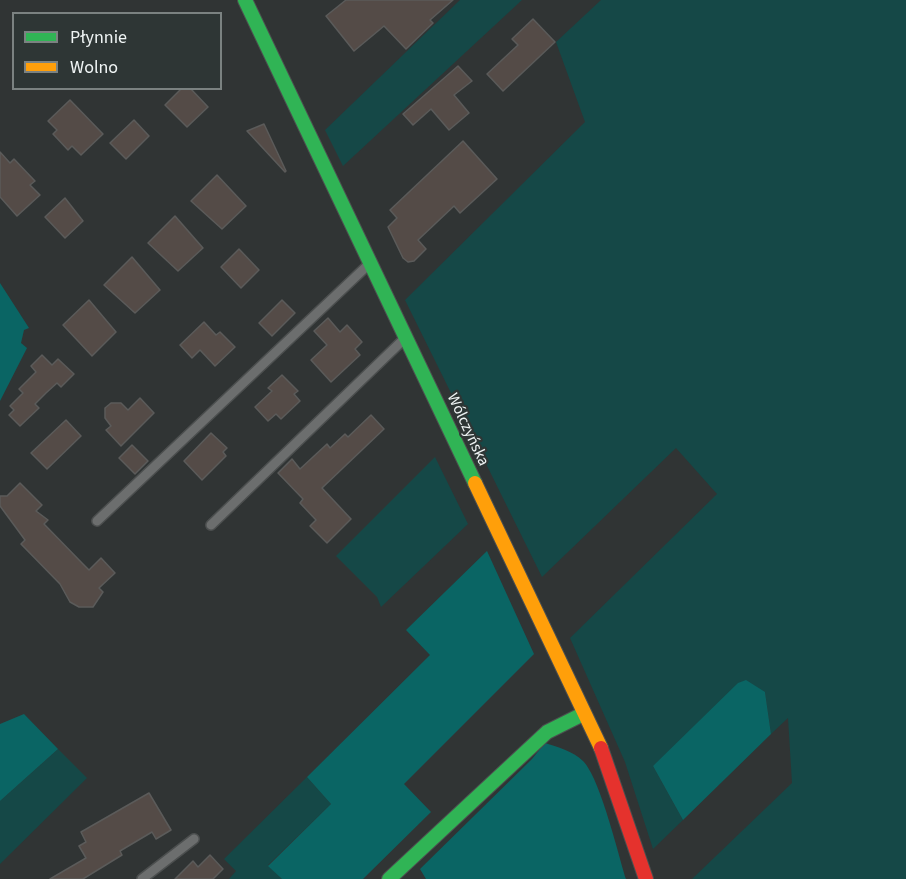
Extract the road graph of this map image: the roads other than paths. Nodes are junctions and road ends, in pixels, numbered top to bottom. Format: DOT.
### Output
graph roads {
  1 [pos="245,0"];
  2 [pos="370,263"];
  3 [pos="405,338"];
  4 [pos="97,521"];
  5 [pos="211,525"];
  6 [pos="583,714"];
  7 [pos="194,838"];
  8 [pos="142,879"];
  9 [pos="389,879"];
  10 [pos="645,879"];
  1 -- 2 [label="street, Wólczyńska"];
  2 -- 3 [label="street, Wólczyńska"];
  2 -- 4 [label="lane"];
  3 -- 5 [label="lane"];
  3 -- 6 [label="street, Wólczyńska"];
  6 -- 9 [label="street"];
  6 -- 10 [label="street, Wólczyńska"];
  7 -- 8 [label="lane"];
}
